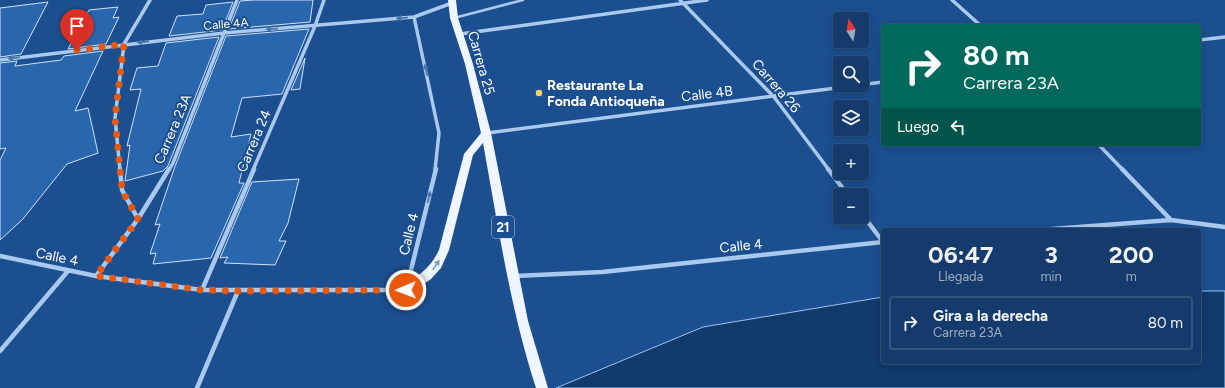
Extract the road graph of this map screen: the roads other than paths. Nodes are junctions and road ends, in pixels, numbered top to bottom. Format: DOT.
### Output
graph roads {
  1 [pos="150,0"];
  2 [pos="237,0"];
  3 [pos="324,0"];
  4 [pos="523,0"];
  5 [pos="706,0"];
  6 [pos="952,0"];
  7 [pos="452,1"];
  8 [pos="681,1"];
  9 [pos="414,17"];
  10 [pos="454,18"];
  11 [pos="979,24"];
  12 [pos="315,26"];
  13 [pos="224,33"];
  14 [pos="460,34"];
  15 [pos="1225,37"];
  16 [pos="1201,40"];
  17 [pos="124,44"];
  18 [pos="0,60"];
  19 [pos="881,82"];
  20 [pos="774,97"];
  21 [pos="486,133"];
  22 [pos="1100,146"];
  23 [pos="843,188"];
  24 [pos="138,219"];
  25 [pos="1171,220"];
  26 [pos="869,223"];
  27 [pos="1225,227"];
  28 [pos="1065,228"];
  29 [pos="881,239"];
  30 [pos="881,242"];
  31 [pos="0,256"];
  32 [pos="68,271"];
  33 [pos="96,276"];
  34 [pos="513,276"];
  35 [pos="202,290"];
  36 [pos="406,290"];
  37 [pos="238,291"];
  38 [pos="0,351"];
  39 [pos="197,388"];
  40 [pos="542,388"];
  1 -- 17 [label="street"];
  2 -- 13 [label="street, Carrera 23A"];
  3 -- 12 [label="street, Carrera 24"];
  4 -- 10 [label="lane"];
  5 -- 8 [label="street"];
  6 -- 11 [label="street"];
  7 -- 9 [label="street, Calle 4A"];
  7 -- 10 [label="main road, Carrera 25 / 21"];
  8 -- 14 [label="street"];
  8 -- 20 [label="street, Carrera 26"];
  9 -- 12 [label="street, Calle 4A, one-way"];
  36 -- 9 [label="street, Calle 4, one-way"];
  10 -- 14 [label="main road, Carrera 25 / 21"];
  12 -- 13 [label="street, Calle 4A, one-way"];
  12 -- 35 [label="street, Carrera 24"];
  13 -- 17 [label="street, Calle 4A, one-way"];
  13 -- 24 [label="street, Carrera 23A"];
  14 -- 21 [label="main road, Carrera 25 / 21"];
  15 -- 16 [label="street"];
  17 -- 18 [label="street, Calle 4A, one-way"];
  17 -- 24 [label="street"];
  19 -- 20 [label="street, Calle 4B"];
  20 -- 21 [label="street, Calle 4B"];
  20 -- 23 [label="street, Carrera 26"];
  21 -- 34 [label="main road, 21"];
  36 -- 21 [label="main road, one-way"];
  22 -- 25 [label="street"];
  24 -- 33 [label="street, Carrera 23A"];
  25 -- 27 [label="street"];
  25 -- 28 [label="street"];
  26 -- 29 [label="street"];
  30 -- 34 [label="street, Calle 4"];
  31 -- 32 [label="street, Calle 4"];
  32 -- 33 [label="street, Calle 4"];
  32 -- 38 [label="street"];
  33 -- 35 [label="street, Calle 4"];
  34 -- 40 [label="main road, 21"];
  35 -- 37 [label="street, Calle 4"];
  36 -- 37 [label="street, Calle 4"];
  37 -- 39 [label="street"];
}
